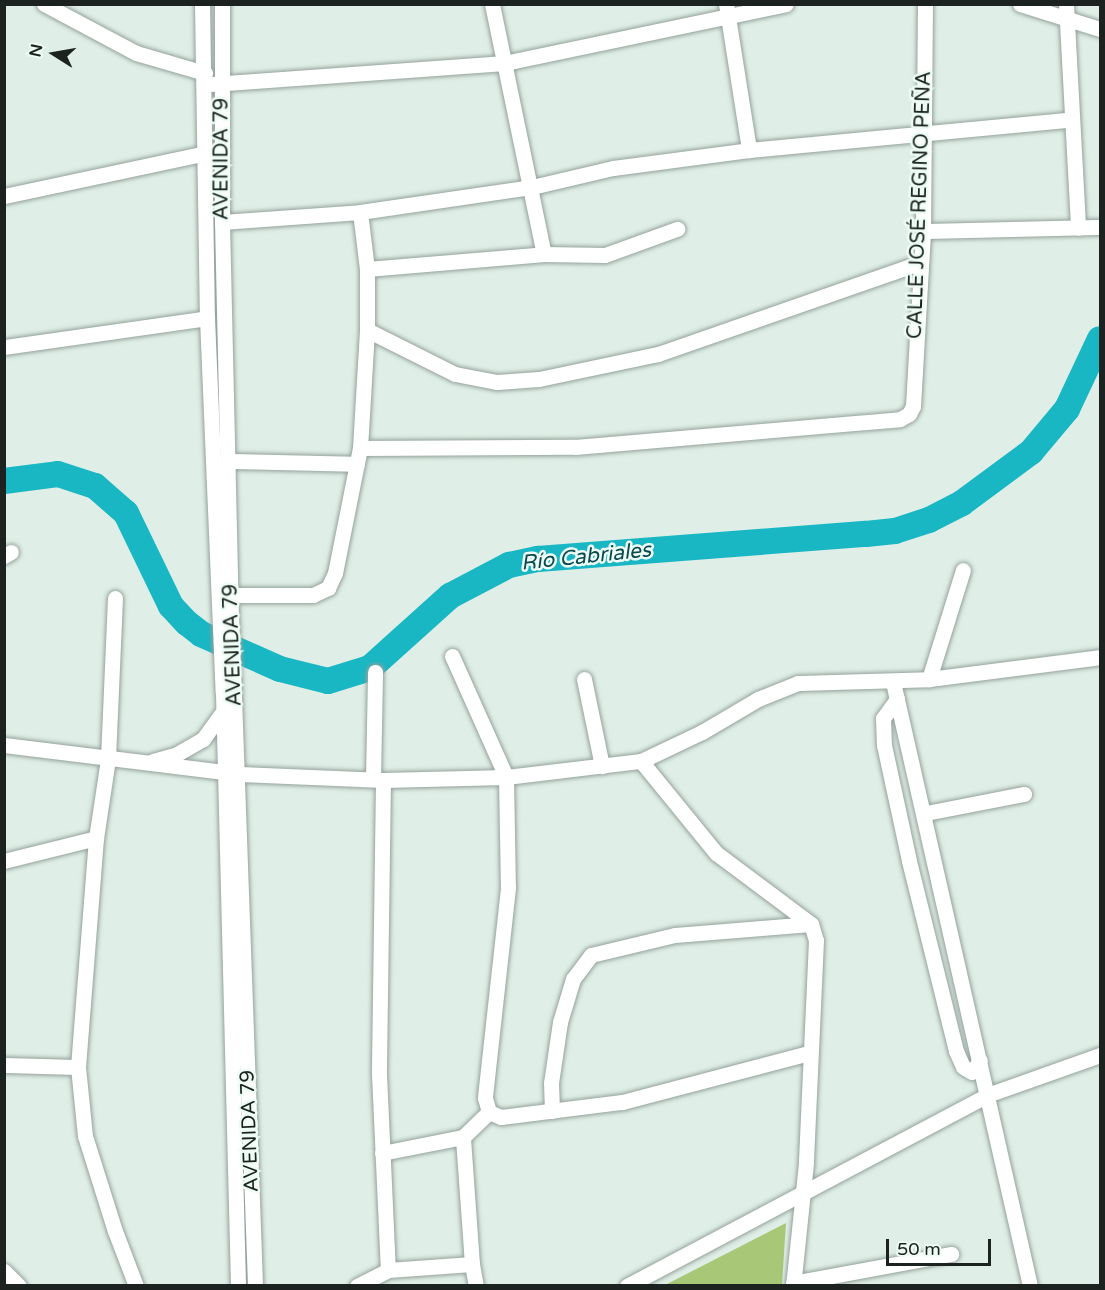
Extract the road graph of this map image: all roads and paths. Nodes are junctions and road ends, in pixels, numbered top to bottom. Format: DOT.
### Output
graph roads {
  1 [pos="44,4"];
  2 [pos="202,4"];
  3 [pos="222,4"];
  4 [pos="492,4"];
  5 [pos="786,4"];
  6 [pos="925,4"];
  7 [pos="1020,4"];
  8 [pos="727,10"];
  9 [pos="1065,12"];
  10 [pos="1101,29"];
  11 [pos="504,63"];
  12 [pos="204,79"];
  13 [pos="222,84"];
  14 [pos="1069,120"];
  15 [pos="922,134"];
  16 [pos="749,150"];
  17 [pos="206,153"];
  18 [pos="532,187"];
  19 [pos="4,196"];
  20 [pos="360,212"];
  21 [pos="222,222"];
  22 [pos="1101,227"];
  23 [pos="1078,228"];
  24 [pos="677,229"];
  25 [pos="923,231"];
  26 [pos="544,254"];
  27 [pos="920,263"];
  28 [pos="367,269"];
  29 [pos="207,318"];
  30 [pos="367,330"];
  31 [pos="4,347"];
  32 [pos="360,448"];
  33 [pos="229,461"];
  34 [pos="357,464"];
  35 [pos="963,570"];
  36 [pos="231,595"];
  37 [pos="115,598"];
  38 [pos="226,613"];
  39 [pos="452,656"];
  40 [pos="1101,657"];
  41 [pos="375,672"];
  42 [pos="584,679"];
  43 [pos="929,679"];
  44 [pos="893,682"];
  45 [pos="228,694"];
  46 [pos="897,699"];
  47 [pos="223,711"];
  48 [pos="4,745"];
  49 [pos="108,759"];
  50 [pos="641,761"];
  51 [pos="146,763"];
  52 [pos="602,766"];
  53 [pos="232,773"];
  54 [pos="506,777"];
  55 [pos="378,779"];
  56 [pos="1024,794"];
  57 [pos="926,813"];
  58 [pos="96,838"];
  59 [pos="4,861"];
  60 [pos="811,924"];
  61 [pos="809,1053"];
  62 [pos="1101,1055"];
  63 [pos="980,1060"];
  64 [pos="4,1065"];
  65 [pos="78,1066"];
  66 [pos="990,1094"];
  67 [pos="489,1112"];
  68 [pos="552,1112"];
  69 [pos="463,1137"];
  70 [pos="382,1153"];
  71 [pos="804,1192"];
  72 [pos="951,1254"];
  73 [pos="472,1263"];
  74 [pos="388,1270"];
  75 [pos="4,1271"];
  76 [pos="793,1284"];
  77 [pos="19,1286"];
  78 [pos="136,1286"];
  79 [pos="238,1286"];
  80 [pos="255,1286"];
  81 [pos="357,1286"];
  82 [pos="476,1286"];
  83 [pos="627,1286"];
  84 [pos="1030,1286"];
  1 -- 12 [label="street"];
  2 -- 12 [label="street"];
  3 -- 13 [label="street, AVENIDA 79"];
  4 -- 11 [label="street"];
  5 -- 8 [label="street"];
  6 -- 15 [label="street, CALLE JOSÉ REGINO PEÑA"];
  7 -- 9 [label="street"];
  8 -- 11 [label="street"];
  8 -- 16 [label="street"];
  9 -- 10 [label="street"];
  9 -- 14 [label="street"];
  11 -- 13 [label="street"];
  11 -- 18 [label="street"];
  12 -- 13 [label="street"];
  12 -- 17 [label="street"];
  13 -- 21 [label="street, AVENIDA 79"];
  14 -- 15 [label="street"];
  14 -- 23 [label="street"];
  15 -- 16 [label="street"];
  15 -- 25 [label="street, CALLE JOSÉ REGINO PEÑA"];
  16 -- 18 [label="street"];
  17 -- 19 [label="street"];
  17 -- 29 [label="street"];
  18 -- 20 [label="street"];
  18 -- 26 [label="street"];
  20 -- 21 [label="street"];
  20 -- 28 [label="street"];
  21 -- 33 [label="street, AVENIDA 79"];
  22 -- 23 [label="street"];
  23 -- 25 [label="street"];
  24 -- 26 [label="street"];
  25 -- 27 [label="street, CALLE JOSÉ REGINO PEÑA"];
  26 -- 28 [label="street"];
  27 -- 30 [label="street"];
  27 -- 32 [label="street, CALLE JOSÉ REGINO PEÑA"];
  28 -- 30 [label="street"];
  29 -- 31 [label="street"];
  29 -- 38 [label="street"];
  30 -- 32 [label="street"];
  32 -- 34 [label="street"];
  33 -- 34 [label="street"];
  33 -- 36 [label="street, AVENIDA 79"];
  34 -- 36 [label="street"];
  35 -- 43 [label="street"];
  36 -- 38 [label="street, AVENIDA 79"];
  37 -- 49 [label="street"];
  38 -- 45 [label="street, AVENIDA 79"];
  39 -- 54 [label="street"];
  40 -- 43 [label="street"];
  41 -- 55 [label="street"];
  42 -- 52 [label="street"];
  43 -- 44 [label="street"];
  44 -- 46 [label="street"];
  44 -- 50 [label="street"];
  45 -- 47 [label="street, AVENIDA 79"];
  45 -- 53 [label="street, AVENIDA 79"];
  46 -- 57 [label="street"];
  46 -- 63 [label="street"];
  47 -- 51 [label="street"];
  47 -- 53 [label="street, AVENIDA 79"];
  48 -- 49 [label="street"];
  49 -- 51 [label="street"];
  49 -- 58 [label="street"];
  50 -- 52 [label="street"];
  50 -- 60 [label="street"];
  51 -- 53 [label="street"];
  52 -- 54 [label="street"];
  53 -- 55 [label="street"];
  53 -- 79 [label="street, AVENIDA 79"];
  53 -- 80 [label="street, AVENIDA 79"];
  54 -- 55 [label="street"];
  54 -- 67 [label="street"];
  55 -- 70 [label="street"];
  56 -- 57 [label="street"];
  57 -- 63 [label="street"];
  58 -- 59 [label="street"];
  58 -- 65 [label="street"];
  60 -- 61 [label="street"];
  60 -- 68 [label="street"];
  61 -- 68 [label="street"];
  61 -- 71 [label="street"];
  62 -- 66 [label="street"];
  63 -- 66 [label="street"];
  64 -- 65 [label="street"];
  65 -- 78 [label="street"];
  66 -- 71 [label="street"];
  66 -- 84 [label="street"];
  67 -- 68 [label="street"];
  67 -- 69 [label="street"];
  69 -- 70 [label="street"];
  69 -- 73 [label="street"];
  70 -- 74 [label="street"];
  71 -- 76 [label="street"];
  71 -- 83 [label="street"];
  72 -- 76 [label="street"];
  73 -- 74 [label="street"];
  73 -- 82 [label="street"];
  74 -- 81 [label="street"];
  75 -- 77 [label="street"];
}
